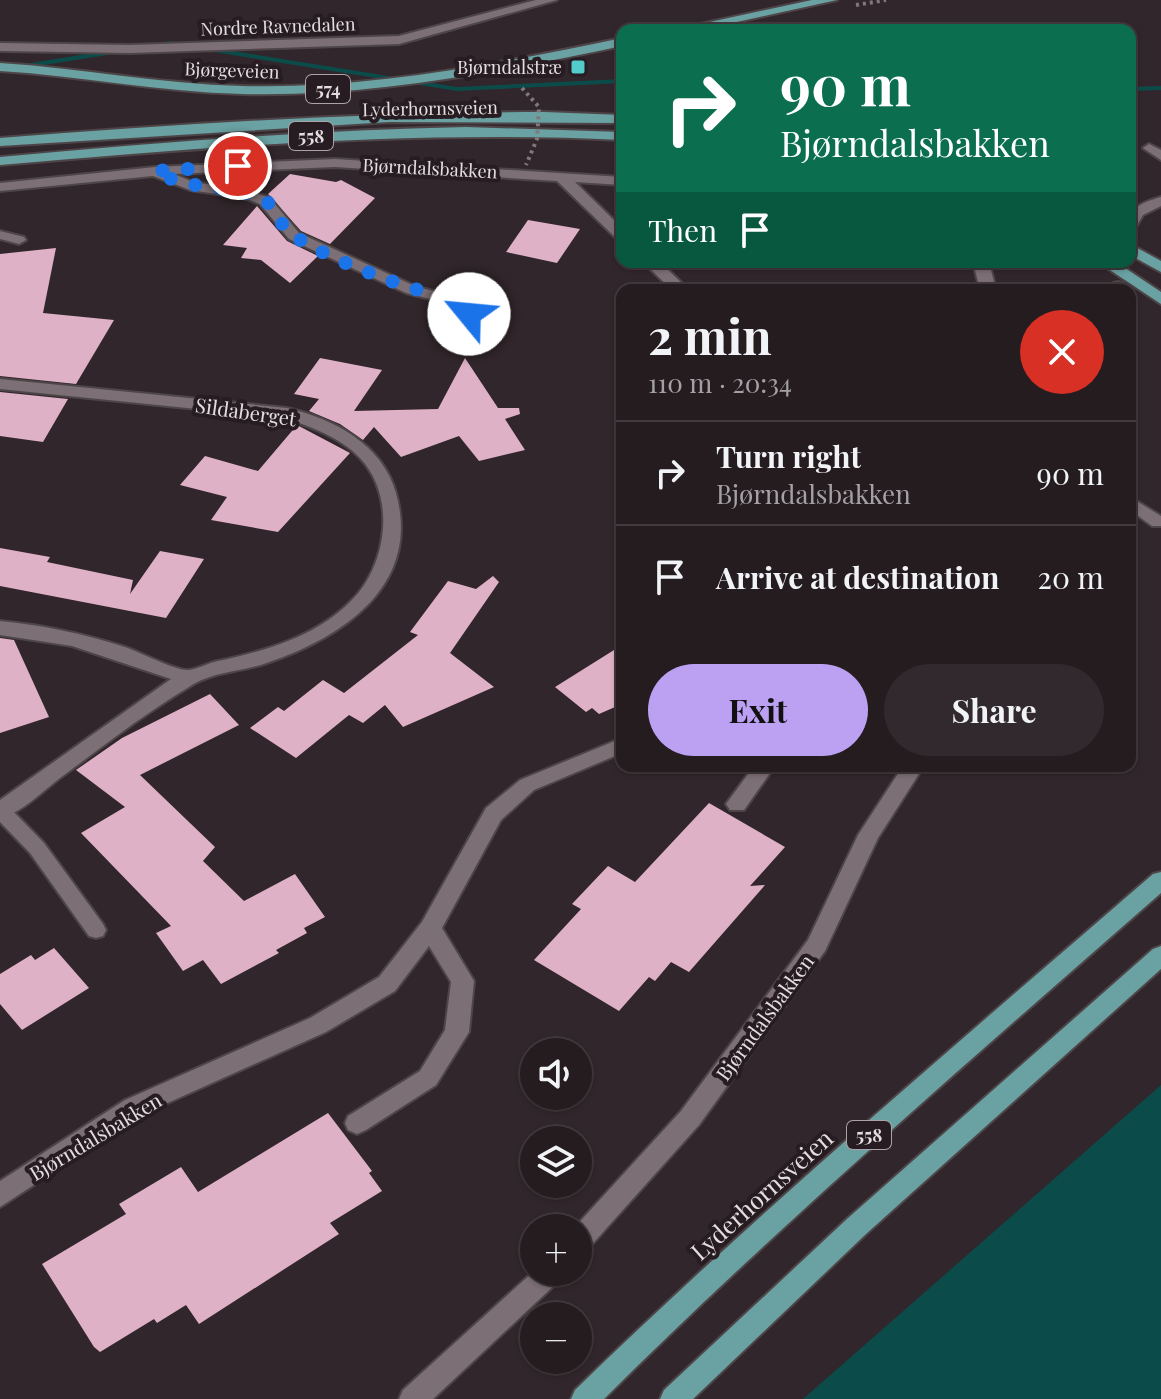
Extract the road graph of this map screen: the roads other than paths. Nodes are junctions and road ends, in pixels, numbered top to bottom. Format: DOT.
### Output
graph roads {
  1 [pos="551,0"];
  2 [pos="831,0"];
  3 [pos="710,24"];
  4 [pos="616,43"];
  5 [pos="0,47"];
  6 [pos="0,67"];
  7 [pos="30,71"];
  8 [pos="0,75"];
  9 [pos="616,119"];
  10 [pos="616,136"];
  11 [pos="2,141"];
  12 [pos="1149,148"];
  13 [pos="1161,156"];
  14 [pos="0,161"];
  15 [pos="155,171"];
  16 [pos="561,177"];
  17 [pos="616,181"];
  18 [pos="0,187"];
  19 [pos="1161,201"];
  20 [pos="1136,215"];
  21 [pos="616,230"];
  22 [pos="0,235"];
  23 [pos="19,240"];
  24 [pos="1136,252"];
  25 [pos="1161,267"];
  26 [pos="657,268"];
  27 [pos="1115,268"];
  28 [pos="675,284"];
  29 [pos="1161,299"];
  30 [pos="469,314"];
  31 [pos="0,384"];
  32 [pos="1136,506"];
  33 [pos="1158,522"];
  34 [pos="0,628"];
  35 [pos="187,678"];
  36 [pos="616,748"];
  37 [pos="761,772"];
  38 [pos="910,772"];
  39 [pos="737,804"];
  40 [pos="0,811"];
  41 [pos="1161,880"];
  42 [pos="430,928"];
  43 [pos="96,930"];
  44 [pos="1161,955"];
  45 [pos="357,1123"];
  46 [pos="0,1196"];
  47 [pos="592,1226"];
  48 [pos="536,1286"];
  49 [pos="413,1399"];
  50 [pos="585,1399"];
  51 [pos="674,1399"];
  1 -- 5 [label="street, Nordre Ravnedalen"];
  2 -- 3 [label="main road"];
  4 -- 7 [label="main road, Bjørgeveien / 574"];
  6 -- 7 [label="main road, Bjørgeveien / 574"];
  7 -- 8 [label="main road, Bjørgeveien / 574"];
  9 -- 11 [label="main road, Lyderhornsveien / 558"];
  10 -- 14 [label="main road, Lyderhornsveien / 558"];
  12 -- 13 [label="lane"];
  15 -- 16 [label="street, Bjørndalsbakken"];
  15 -- 18 [label="street, Bjørndalsbakken"];
  15 -- 30 [label="street, Bjørndalsbakken"];
  16 -- 17 [label="street, Bjørndalsbakken"];
  16 -- 21 [label="street"];
  19 -- 20 [label="lane"];
  22 -- 23 [label="lane"];
  24 -- 25 [label="main road"];
  26 -- 28 [label="street"];
  27 -- 29 [label="main road"];
  31 -- 35 [label="street, Sildaberget"];
  32 -- 33 [label="lane"];
  34 -- 35 [label="street"];
  35 -- 40 [label="street, Sildaberget"];
  36 -- 42 [label="street, Bjørndalsbakken"];
  37 -- 39 [label="street"];
  38 -- 47 [label="street, Bjørndalsbakken"];
  40 -- 43 [label="lane, Sildaberget"];
  41 -- 50 [label="main road, Lyderhornsveien / 558"];
  42 -- 45 [label="street"];
  42 -- 46 [label="street, Bjørndalsbakken"];
  44 -- 51 [label="main road"];
  48 -- 49 [label="street"];
}
